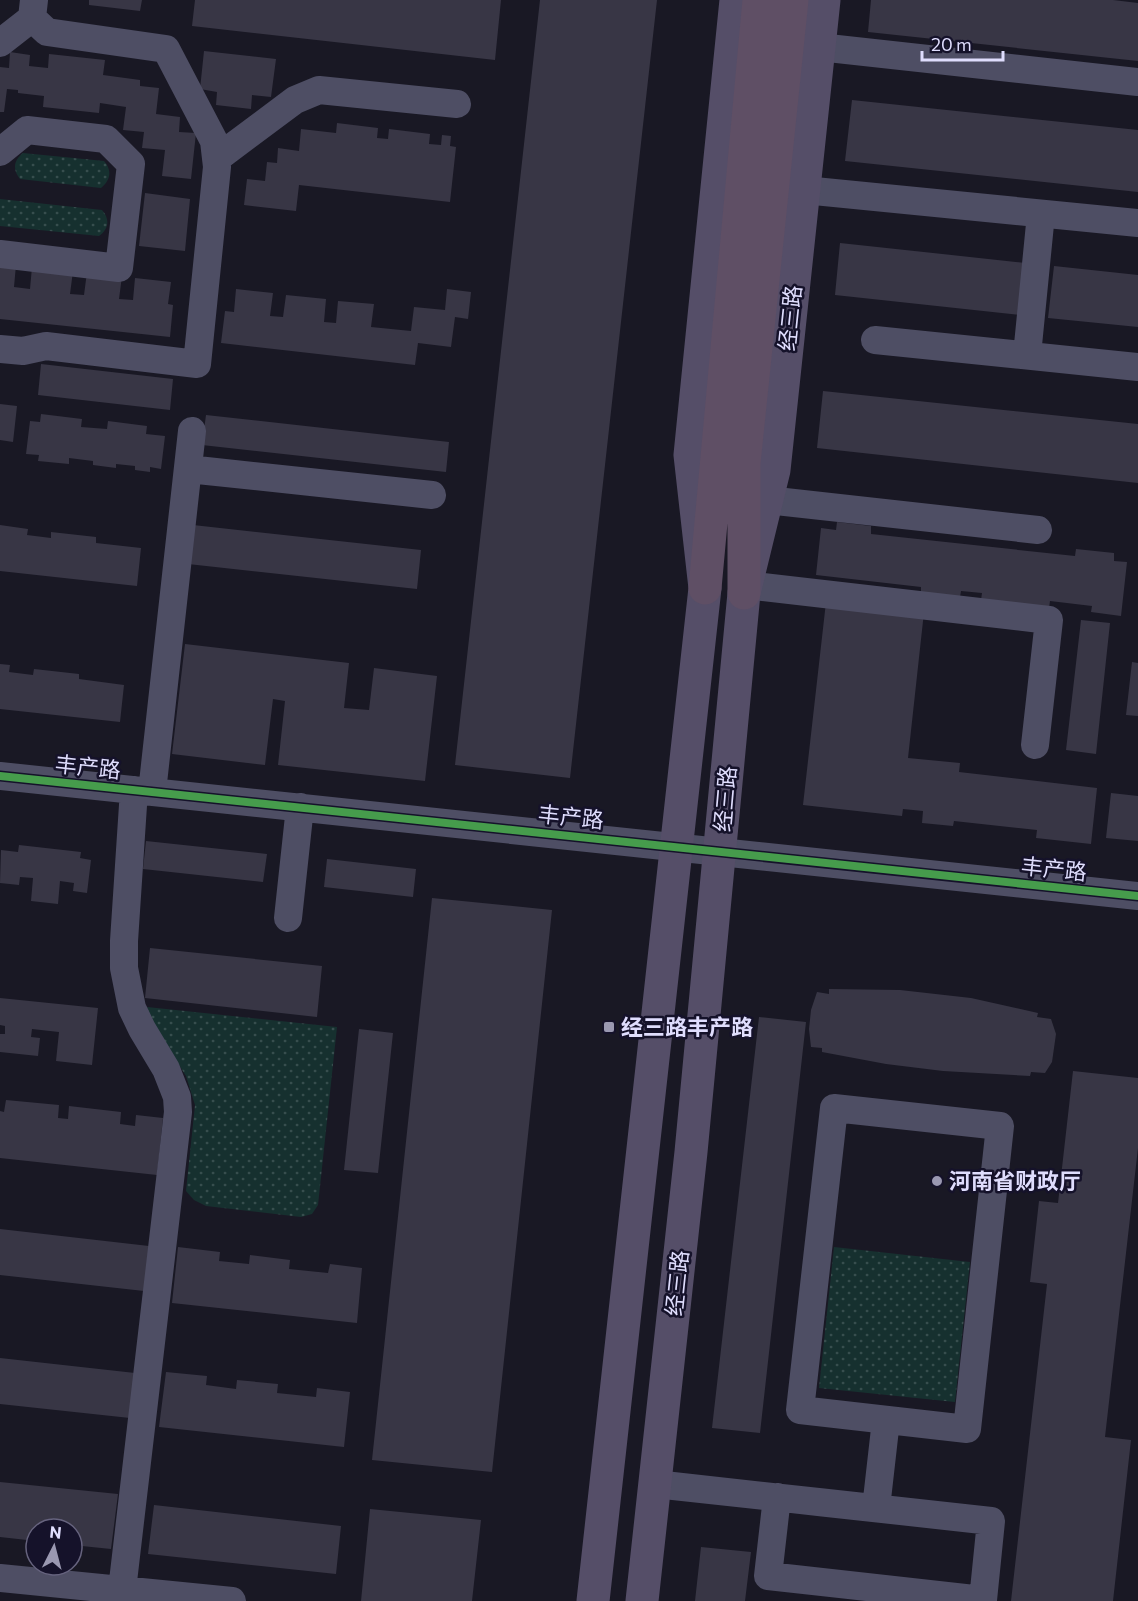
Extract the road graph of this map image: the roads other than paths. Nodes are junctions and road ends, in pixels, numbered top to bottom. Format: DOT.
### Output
graph roads {
  1 [pos="736,0"];
  2 [pos="759,0"];
  3 [pos="792,0"];
  4 [pos="824,0"];
  5 [pos="33,9"];
  6 [pos="0,43"];
  7 [pos="819,48"];
  8 [pos="1138,82"];
  9 [pos="457,104"];
  10 [pos="0,152"];
  11 [pos="216,159"];
  12 [pos="804,190"];
  13 [pos="1041,214"];
  14 [pos="1138,223"];
  15 [pos="0,255"];
  16 [pos="875,340"];
  17 [pos="0,349"];
  18 [pos="1027,355"];
  19 [pos="1138,367"];
  20 [pos="192,431"];
  21 [pos="188,469"];
  22 [pos="432,495"];
  23 [pos="767,500"];
  24 [pos="1038,530"];
  25 [pos="705,588"];
  26 [pos="745,589"];
  27 [pos="1035,745"];
  28 [pos="0,776"];
  29 [pos="143,791"];
  30 [pos="300,807"];
  31 [pos="676,847"];
  32 [pos="720,851"];
  33 [pos="1138,896"];
  34 [pos="288,918"];
  35 [pos="886,1420"];
  36 [pos="655,1484"];
  37 [pos="777,1497"];
  38 [pos="876,1508"];
  39 [pos="0,1578"];
  40 [pos="122,1590"];
  41 [pos="232,1601"];
  42 [pos="593,1601"];
  43 [pos="642,1601"];
  1 -- 25 [label="main road, 经三路"];
  2 -- 25 [label="highway"];
  3 -- 26 [label="highway"];
  4 -- 7 [label="main road, 经三路"];
  5 -- 6 [label="street"];
  5 -- 11 [label="street"];
  7 -- 8 [label="street"];
  7 -- 12 [label="main road, 经三路"];
  9 -- 11 [label="street"];
  10 -- 15 [label="street"];
  11 -- 17 [label="street"];
  12 -- 13 [label="street"];
  12 -- 23 [label="main road, 经三路"];
  13 -- 14 [label="street"];
  13 -- 18 [label="street"];
  16 -- 18 [label="street"];
  18 -- 19 [label="street"];
  20 -- 21 [label="street"];
  21 -- 22 [label="street"];
  21 -- 29 [label="street"];
  23 -- 24 [label="street"];
  23 -- 26 [label="main road, 经三路"];
  25 -- 31 [label="main road, 经三路"];
  26 -- 27 [label="street"];
  26 -- 32 [label="main road, 经三路"];
  28 -- 29 [label="street, 丰产路"];
  29 -- 30 [label="street, 丰产路"];
  29 -- 40 [label="street"];
  30 -- 31 [label="street, 丰产路"];
  30 -- 34 [label="street"];
  31 -- 32 [label="street, 丰产路"];
  31 -- 42 [label="main road, 经三路"];
  32 -- 33 [label="street, 丰产路"];
  32 -- 36 [label="main road, 经三路"];
  35 -- 35 [label="street"];
  35 -- 38 [label="street"];
  36 -- 37 [label="street"];
  36 -- 43 [label="main road, 经三路"];
  37 -- 38 [label="street"];
  37 -- 38 [label="street"];
  39 -- 40 [label="street"];
  40 -- 41 [label="street"];
}
